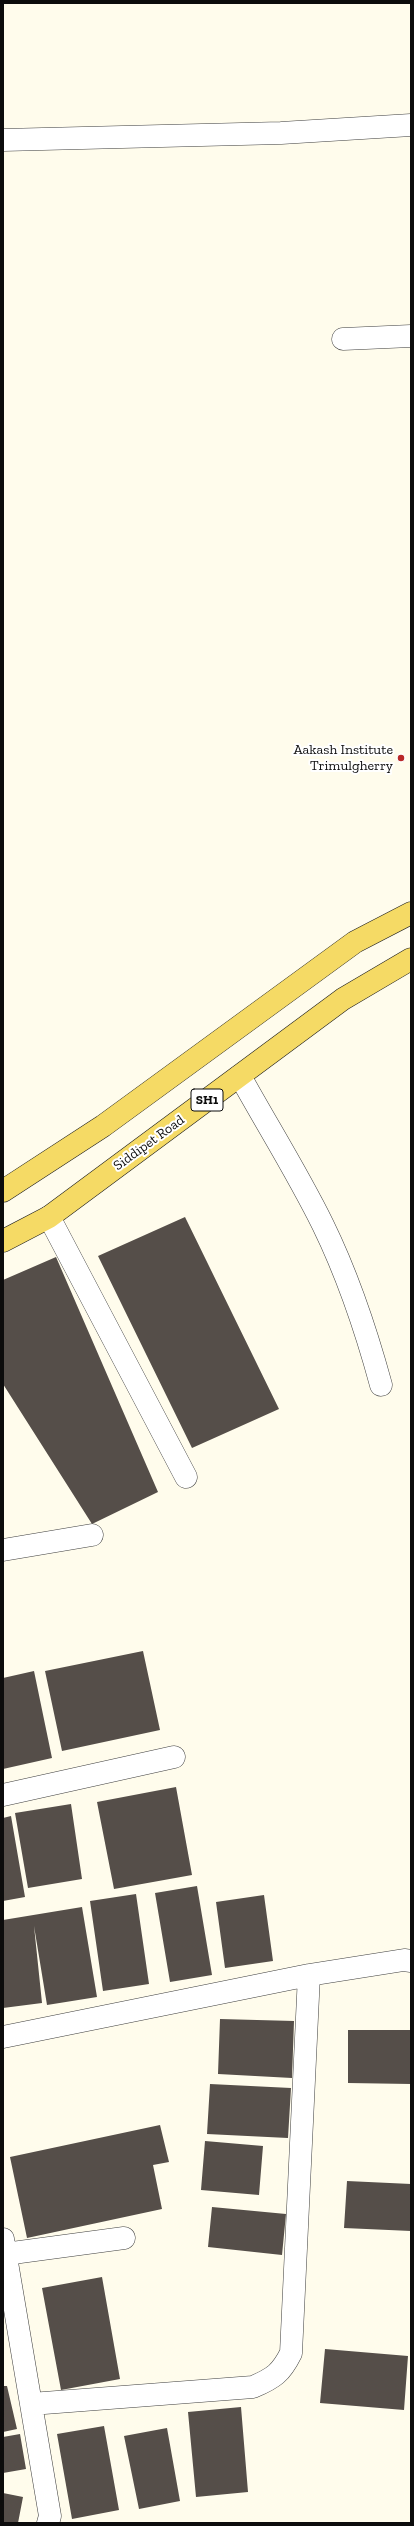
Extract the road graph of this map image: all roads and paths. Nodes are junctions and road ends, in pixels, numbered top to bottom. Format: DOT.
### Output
graph roads {
  1 [pos="411,125"];
  2 [pos="3,140"];
  3 [pos="411,336"];
  4 [pos="343,339"];
  5 [pos="411,913"];
  6 [pos="411,959"];
  7 [pos="240,1076"];
  8 [pos="3,1191"];
  9 [pos="48,1217"];
  10 [pos="3,1241"];
  11 [pos="381,1385"];
  12 [pos="186,1477"];
  13 [pos="92,1534"];
  14 [pos="3,1550"];
  15 [pos="174,1757"];
  16 [pos="3,1795"];
  17 [pos="407,1960"];
  18 [pos="309,1975"];
  19 [pos="3,2037"];
  20 [pos="124,2238"];
  21 [pos="4,2247"];
  22 [pos="31,2404"];
  23 [pos="48,2523"];
  1 -- 2 [label="street"];
  3 -- 4 [label="street"];
  5 -- 8 [label="main road"];
  6 -- 7 [label="main road, Siddipet Road / SH1"];
  7 -- 9 [label="main road, Siddipet Road / SH1"];
  7 -- 11 [label="street"];
  9 -- 10 [label="main road, Siddipet Road / SH1"];
  9 -- 12 [label="street"];
  13 -- 14 [label="street"];
  15 -- 16 [label="street"];
  17 -- 18 [label="street"];
  18 -- 19 [label="street"];
  18 -- 22 [label="street"];
  20 -- 21 [label="street"];
  21 -- 22 [label="street"];
  22 -- 23 [label="street"];
}
